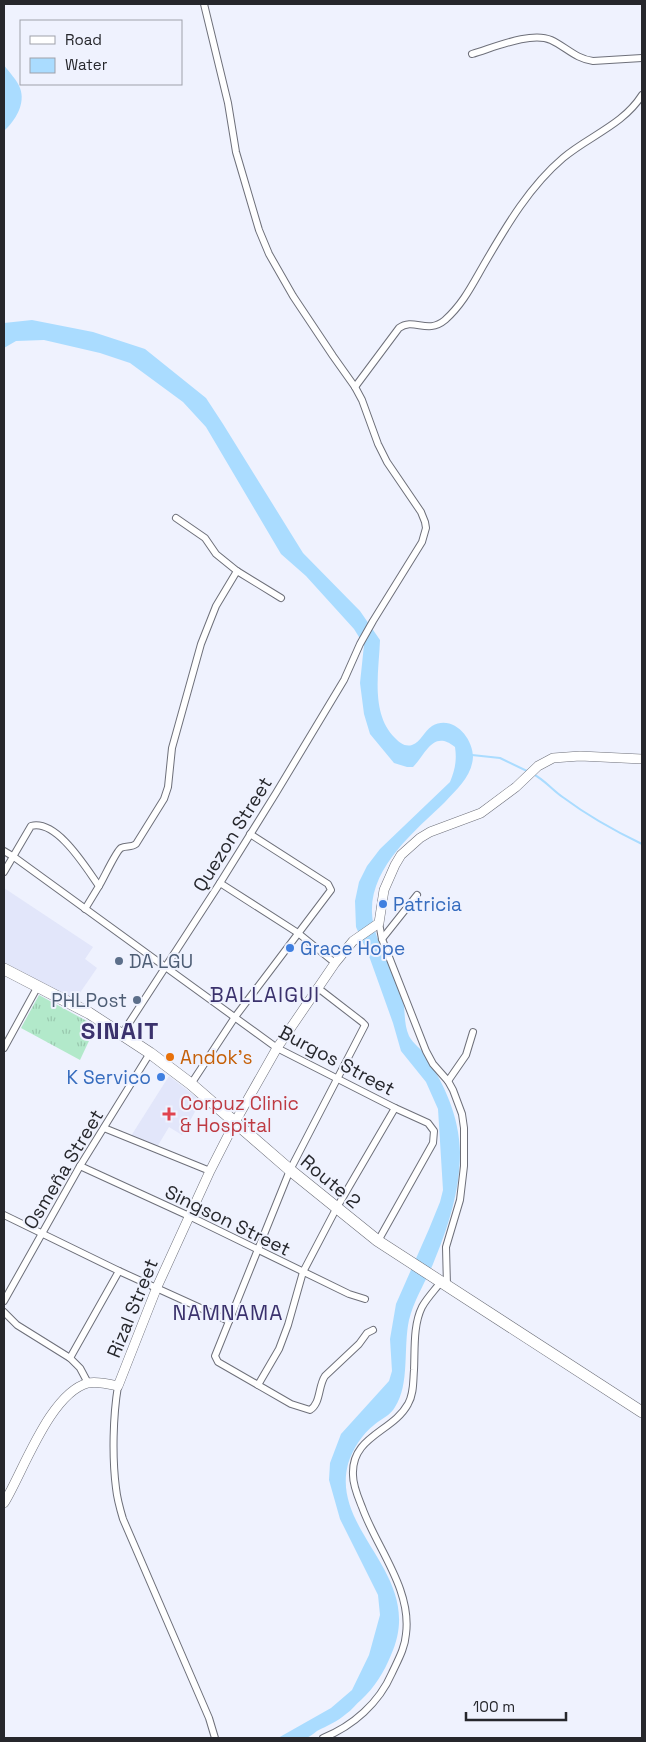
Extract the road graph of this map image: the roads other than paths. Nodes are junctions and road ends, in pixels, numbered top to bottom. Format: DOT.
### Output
graph roads {
  1 [pos="204,4"];
  2 [pos="472,54"];
  3 [pos="642,58"];
  4 [pos="642,95"];
  5 [pos="355,387"];
  6 [pos="176,518"];
  7 [pos="237,571"];
  8 [pos="281,598"];
  9 [pos="642,759"];
  10 [pos="250,834"];
  11 [pos="4,851"];
  12 [pos="14,857"];
  13 [pos="4,872"];
  14 [pos="220,883"];
  15 [pos="99,886"];
  16 [pos="417,896"];
  17 [pos="85,909"];
  18 [pos="375,926"];
  19 [pos="298,932"];
  20 [pos="382,940"];
  21 [pos="335,963"];
  22 [pos="166,966"];
  23 [pos="4,969"];
  24 [pos="38,986"];
  25 [pos="318,988"];
  26 [pos="235,1017"];
  27 [pos="473,1032"];
  28 [pos="122,1034"];
  29 [pos="4,1048"];
  30 [pos="278,1048"];
  31 [pos="150,1053"];
  32 [pos="336,1078"];
  33 [pos="448,1081"];
  34 [pos="191,1084"];
  35 [pos="395,1108"];
  36 [pos="235,1122"];
  37 [pos="104,1128"];
  38 [pos="80,1166"];
  39 [pos="210,1170"];
  40 [pos="290,1170"];
  41 [pos="336,1209"];
  42 [pos="4,1215"];
  43 [pos="189,1216"];
  44 [pos="42,1233"];
  45 [pos="378,1241"];
  46 [pos="258,1250"];
  47 [pos="119,1271"];
  48 [pos="303,1272"];
  49 [pos="441,1284"];
  50 [pos="157,1287"];
  51 [pos="364,1299"];
  52 [pos="4,1301"];
  53 [pos="4,1312"];
  54 [pos="229,1321"];
  55 [pos="373,1330"];
  56 [pos="70,1358"];
  57 [pos="88,1383"];
  58 [pos="258,1385"];
  59 [pos="118,1386"];
  60 [pos="642,1412"];
  61 [pos="4,1503"];
  62 [pos="215,1738"];
  63 [pos="323,1738"];
  1 -- 5 [label="street, Quezon Street"];
  2 -- 3 [label="street"];
  4 -- 5 [label="street"];
  5 -- 10 [label="street, Quezon Street"];
  6 -- 7 [label="street"];
  7 -- 8 [label="street"];
  7 -- 15 [label="street"];
  9 -- 18 [label="street"];
  10 -- 14 [label="street, Quezon Street"];
  10 -- 19 [label="street"];
  11 -- 12 [label="street, Burgos Street"];
  12 -- 13 [label="street"];
  12 -- 15 [label="street"];
  12 -- 17 [label="street, Burgos Street"];
  14 -- 19 [label="street"];
  14 -- 22 [label="street, Quezon Street"];
  15 -- 17 [label="street"];
  16 -- 20 [label="street"];
  17 -- 22 [label="street, Burgos Street"];
  18 -- 20 [label="street"];
  18 -- 21 [label="street, Rizal Street"];
  19 -- 21 [label="street"];
  19 -- 26 [label="street"];
  20 -- 33 [label="street"];
  21 -- 25 [label="street, Rizal Street"];
  22 -- 26 [label="street, Burgos Street"];
  22 -- 28 [label="street, Quezon Street"];
  23 -- 24 [label="highway, Route 2"];
  24 -- 28 [label="highway, Route 2"];
  24 -- 29 [label="street"];
  25 -- 30 [label="street, Rizal Street"];
  25 -- 32 [label="street"];
  26 -- 30 [label="street, Burgos Street"];
  26 -- 34 [label="street"];
  27 -- 33 [label="street"];
  28 -- 31 [label="highway, Route 2"];
  30 -- 32 [label="street, Burgos Street"];
  30 -- 36 [label="street, Rizal Street"];
  31 -- 34 [label="highway, Route 2"];
  31 -- 37 [label="street, Osmeña Street"];
  32 -- 35 [label="street, Burgos Street"];
  32 -- 40 [label="street"];
  33 -- 49 [label="street"];
  34 -- 36 [label="highway, Route 2"];
  35 -- 41 [label="street"];
  35 -- 45 [label="street, Burgos Street"];
  36 -- 39 [label="street, Rizal Street"];
  36 -- 40 [label="highway, Route 2"];
  37 -- 38 [label="street, Osmeña Street"];
  37 -- 39 [label="street"];
  38 -- 43 [label="street, Singson Street"];
  38 -- 44 [label="street, Osmeña Street"];
  39 -- 43 [label="street, Rizal Street"];
  40 -- 41 [label="highway, Route 2"];
  40 -- 46 [label="street"];
  41 -- 45 [label="highway, Route 2"];
  41 -- 48 [label="street"];
  42 -- 44 [label="street"];
  43 -- 46 [label="street, Singson Street"];
  43 -- 50 [label="street, Rizal Street"];
  44 -- 47 [label="street"];
  44 -- 52 [label="street, Osmeña Street"];
  45 -- 49 [label="highway, Route 2"];
  46 -- 48 [label="street, Singson Street"];
  46 -- 54 [label="street"];
  47 -- 50 [label="street"];
  47 -- 56 [label="street"];
  48 -- 51 [label="street, Singson Street"];
  48 -- 58 [label="street"];
  49 -- 60 [label="highway, Route 2"];
  49 -- 63 [label="street"];
  50 -- 54 [label="street"];
  50 -- 59 [label="street, Rizal Street"];
  53 -- 56 [label="street"];
  54 -- 58 [label="street"];
  55 -- 58 [label="street"];
  56 -- 57 [label="street"];
  57 -- 59 [label="street"];
  57 -- 61 [label="street"];
  59 -- 62 [label="street, Rizal Street"];
}
